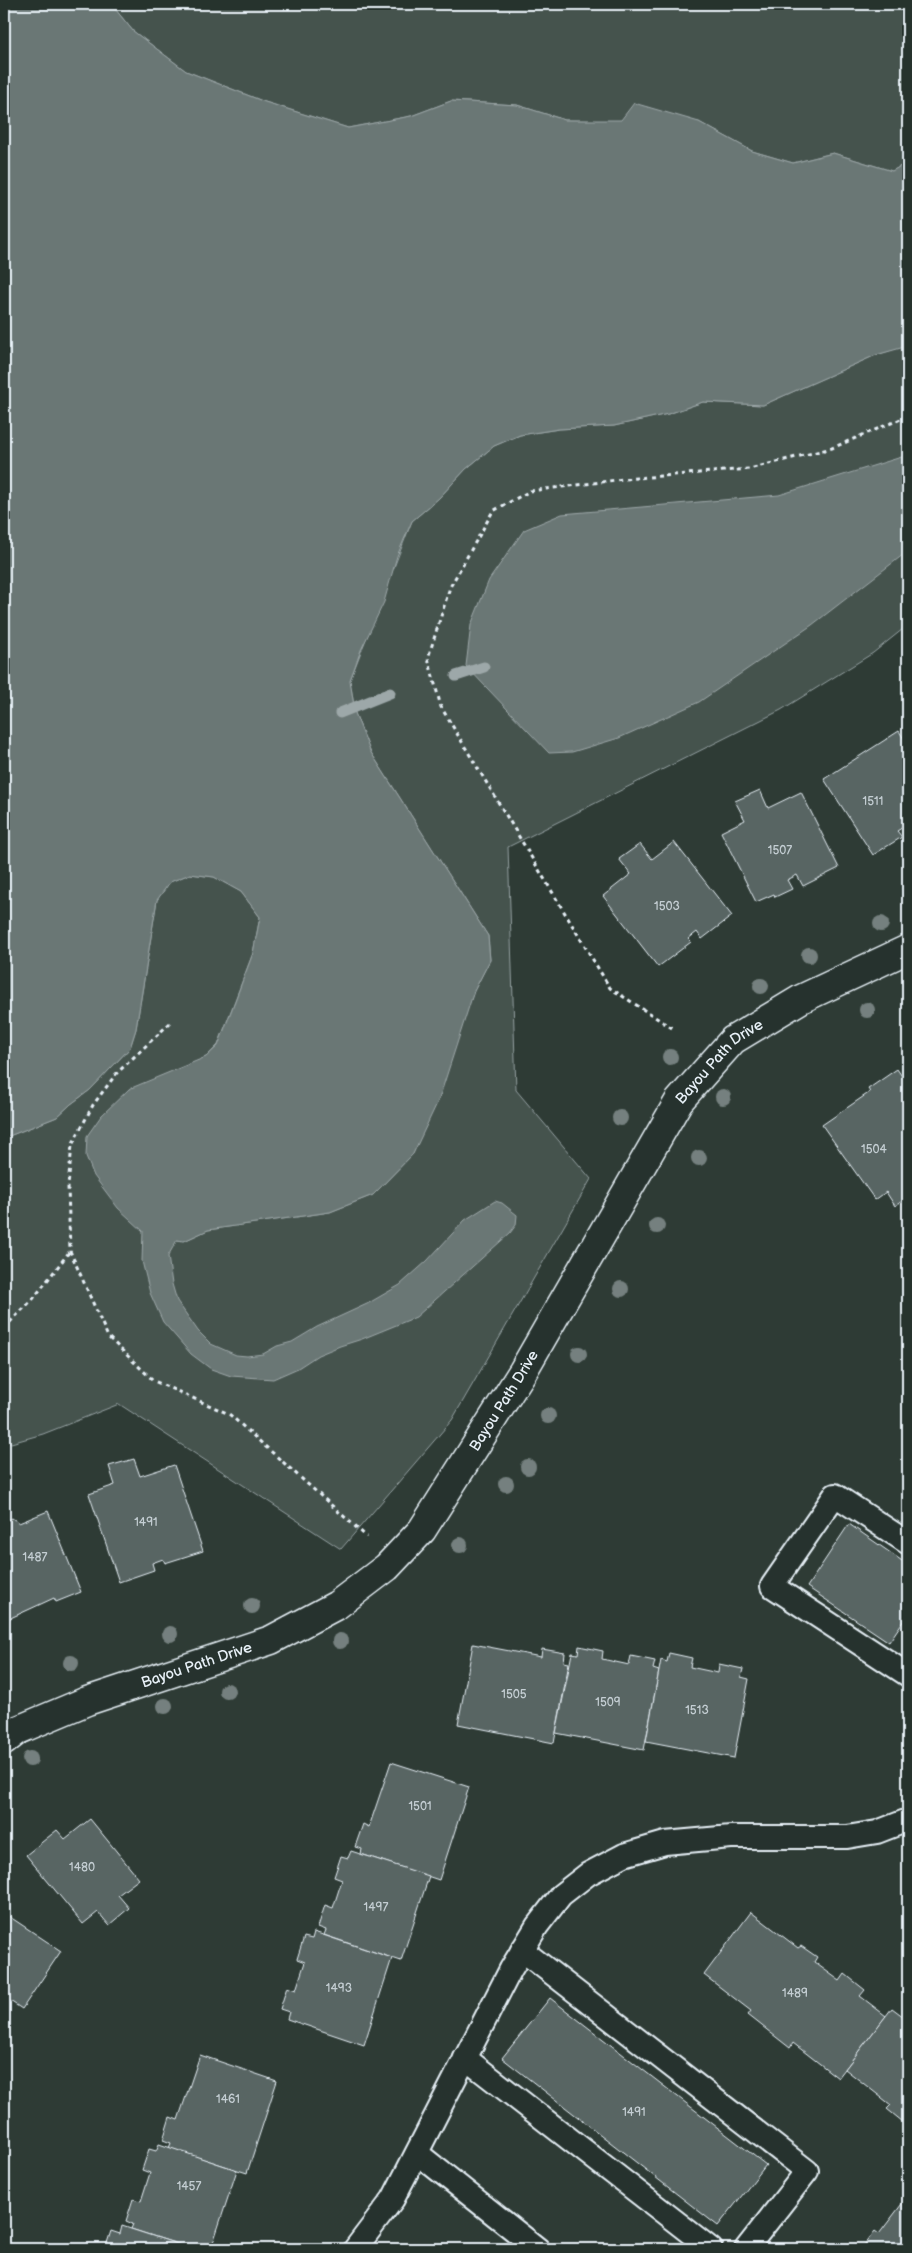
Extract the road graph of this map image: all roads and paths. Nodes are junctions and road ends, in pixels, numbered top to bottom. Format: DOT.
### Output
graph roads {
  1 [pos="908,416"];
  2 [pos="908,949"];
  3 [pos="170,1023"];
  4 [pos="672,1028"];
  5 [pos="70,1251"];
  6 [pos="4,1328"];
  7 [pos="369,1539"];
  8 [pos="908,1543"];
  9 [pos="907,1673"];
  10 [pos="4,1741"];
  11 [pos="908,1820"];
  12 [pos="522,1950"];
  13 [pos="465,2058"];
  14 [pos="417,2152"];
  15 [pos="355,2249"];
  16 [pos="538,2249"];
  17 [pos="711,2249"];
  18 [pos="746,2249"];
  1 -- 4 [label="path"];
  2 -- 10 [label="street, Bayou Path Drive"];
  3 -- 5 [label="path"];
  5 -- 6 [label="path"];
  5 -- 7 [label="path"];
  8 -- 9 [label="lane"];
  11 -- 12 [label="lane"];
  12 -- 13 [label="lane"];
  12 -- 18 [label="lane"];
  13 -- 14 [label="lane"];
  13 -- 17 [label="lane"];
  14 -- 15 [label="lane"];
  14 -- 16 [label="lane"];
}
